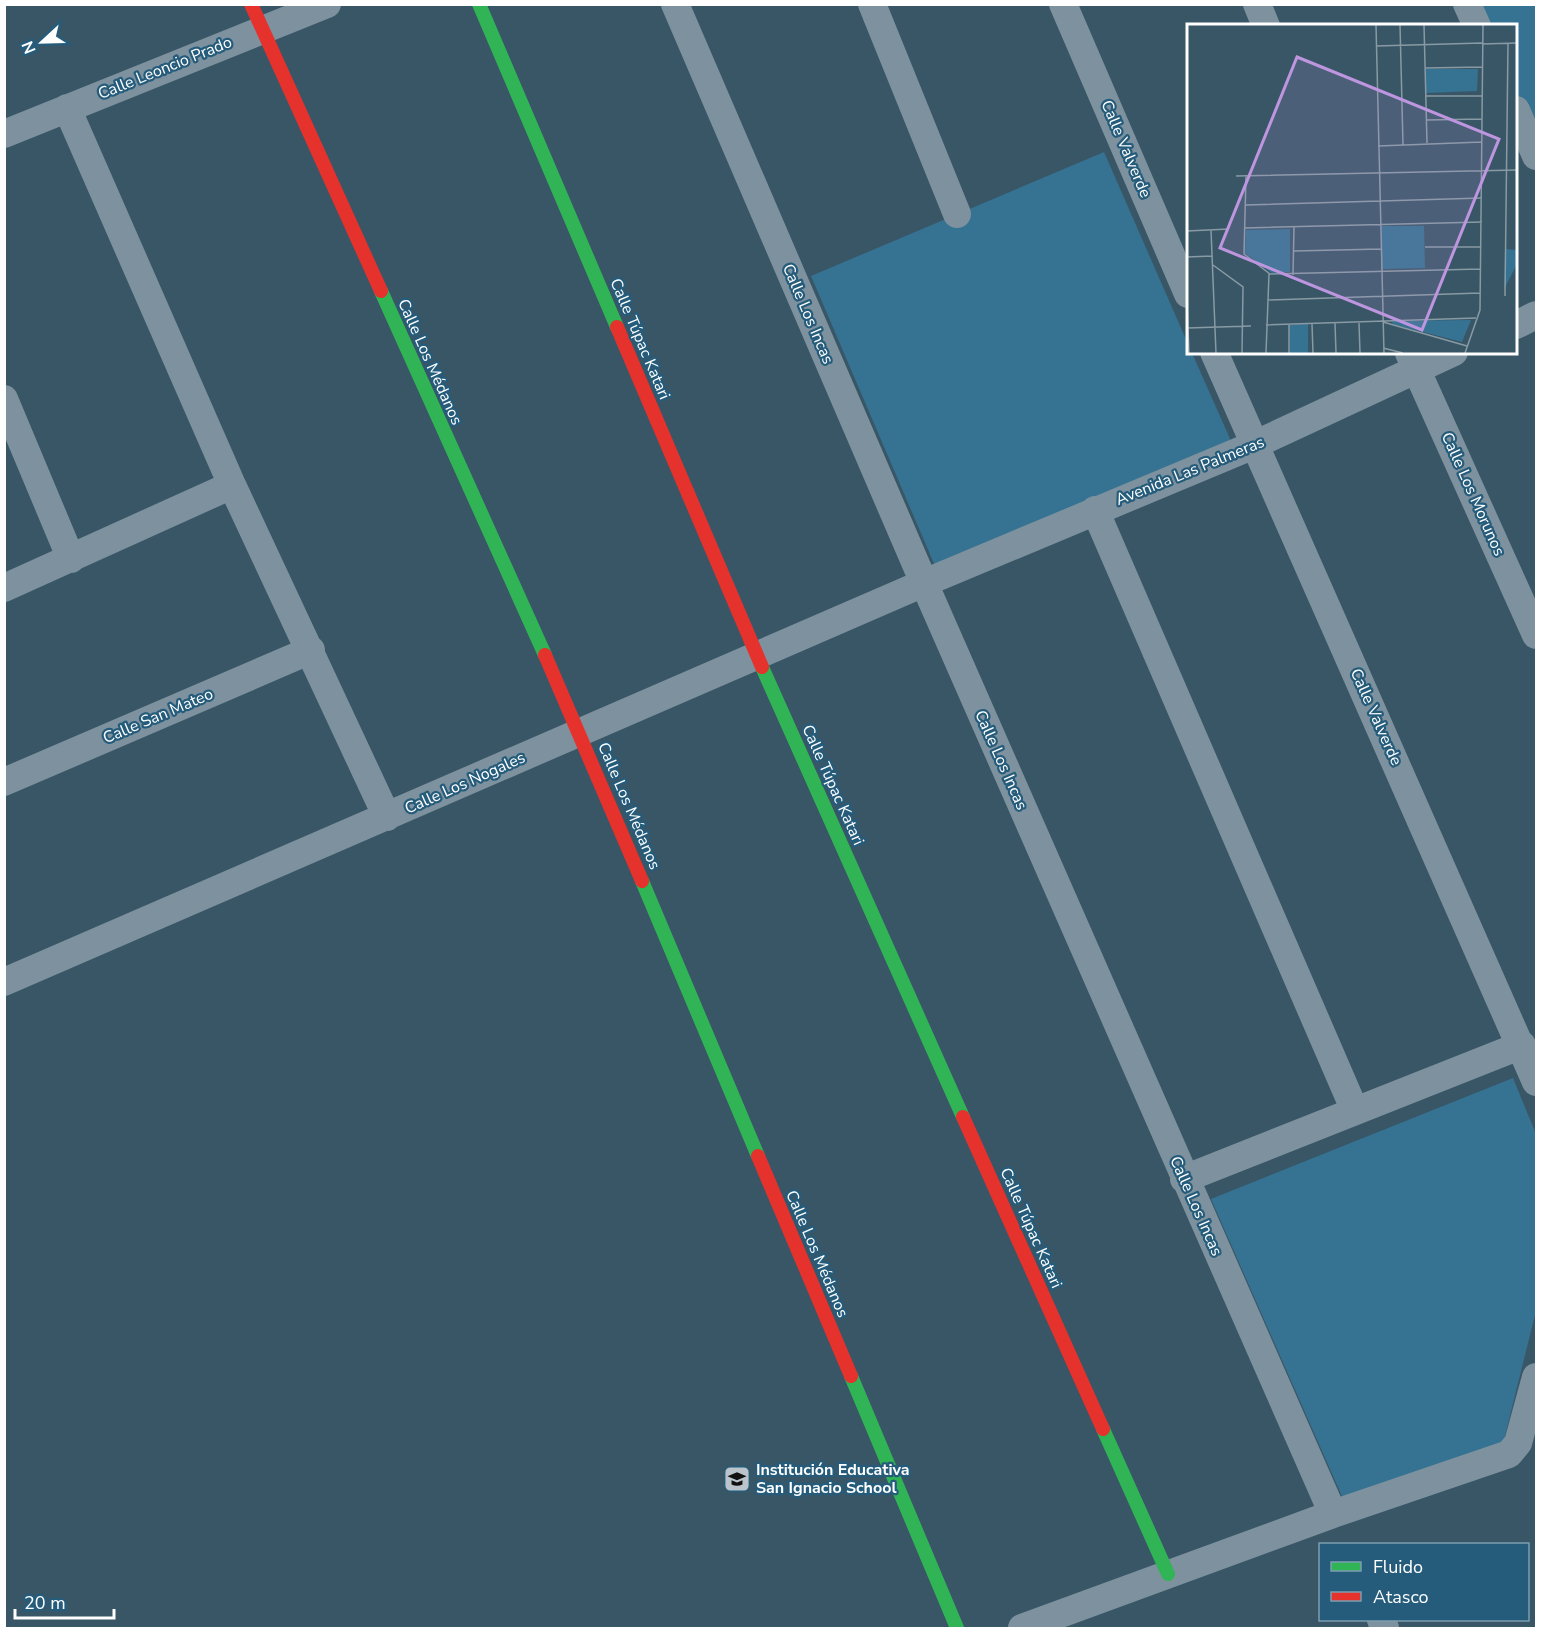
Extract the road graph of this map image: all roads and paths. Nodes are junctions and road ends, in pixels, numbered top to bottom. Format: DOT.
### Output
graph roads {
  1 [pos="327,4"];
  2 [pos="479,4"];
  3 [pos="675,4"];
  4 [pos="872,4"];
  5 [pos="1063,4"];
  6 [pos="1257,4"];
  7 [pos="1467,4"];
  8 [pos="255,17"];
  9 [pos="1265,24"];
  10 [pos="1476,24"];
  11 [pos="67,108"];
  12 [pos="1517,114"];
  13 [pos="4,134"];
  14 [pos="1536,156"];
  15 [pos="957,214"];
  16 [pos="1187,292"];
  17 [pos="1536,315"];
  18 [pos="1517,324"];
  19 [pos="1215,354"];
  20 [pos="1445,354"];
  21 [pos="1413,361"];
  22 [pos="4,399"];
  23 [pos="1254,445"];
  24 [pos="232,486"];
  25 [pos="1095,510"];
  26 [pos="71,559"];
  27 [pos="924,583"];
  28 [pos="4,588"];
  29 [pos="1536,635"];
  30 [pos="311,650"];
  31 [pos="757,656"];
  32 [pos="580,733"];
  33 [pos="4,782"];
  34 [pos="387,817"];
  35 [pos="4,982"];
  36 [pos="1522,1045"];
  37 [pos="1536,1082"];
  38 [pos="1355,1111"];
  39 [pos="1184,1179"];
  40 [pos="1536,1377"];
  41 [pos="1333,1514"];
  42 [pos="1168,1574"];
  43 [pos="957,1629"];
  44 [pos="1022,1629"];
  1 -- 8 [label="street, Calle Leoncio Prado"];
  2 -- 31 [label="street, Calle Túpac Katari"];
  3 -- 27 [label="street, Calle Los Incas"];
  4 -- 15 [label="street"];
  5 -- 16 [label="street, Calle Valverde"];
  6 -- 9 [label="street"];
  7 -- 10 [label="street"];
  8 -- 11 [label="street, Calle Leoncio Prado"];
  8 -- 32 [label="street, Calle Los Médanos"];
  11 -- 13 [label="street, Calle Leoncio Prado"];
  11 -- 24 [label="street"];
  12 -- 14 [label="street"];
  17 -- 18 [label="street"];
  19 -- 23 [label="street, Calle Valverde"];
  20 -- 21 [label="street, Avenida Las Palmeras"];
  21 -- 23 [label="street, Avenida Las Palmeras"];
  21 -- 29 [label="street, Calle Los Morunos"];
  22 -- 26 [label="street"];
  23 -- 25 [label="street, Avenida Las Palmeras"];
  23 -- 36 [label="street, Calle Valverde"];
  24 -- 26 [label="street"];
  24 -- 30 [label="street"];
  25 -- 27 [label="street, Avenida Las Palmeras"];
  25 -- 38 [label="street"];
  26 -- 28 [label="street"];
  27 -- 31 [label="street, Calle Los Nogales"];
  27 -- 39 [label="street, Calle Los Incas"];
  30 -- 33 [label="street, Calle San Mateo"];
  30 -- 34 [label="street"];
  31 -- 32 [label="street, Calle Los Nogales"];
  31 -- 42 [label="street, Calle Túpac Katari"];
  32 -- 34 [label="street, Calle Los Nogales"];
  32 -- 43 [label="street, Calle Los Médanos"];
  34 -- 35 [label="street, Calle Los Nogales"];
  36 -- 37 [label="street, Calle Valverde"];
  36 -- 38 [label="street"];
  38 -- 39 [label="street"];
  39 -- 41 [label="street, Calle Los Incas"];
  40 -- 41 [label="street"];
  41 -- 42 [label="street"];
  42 -- 44 [label="street"];
}
